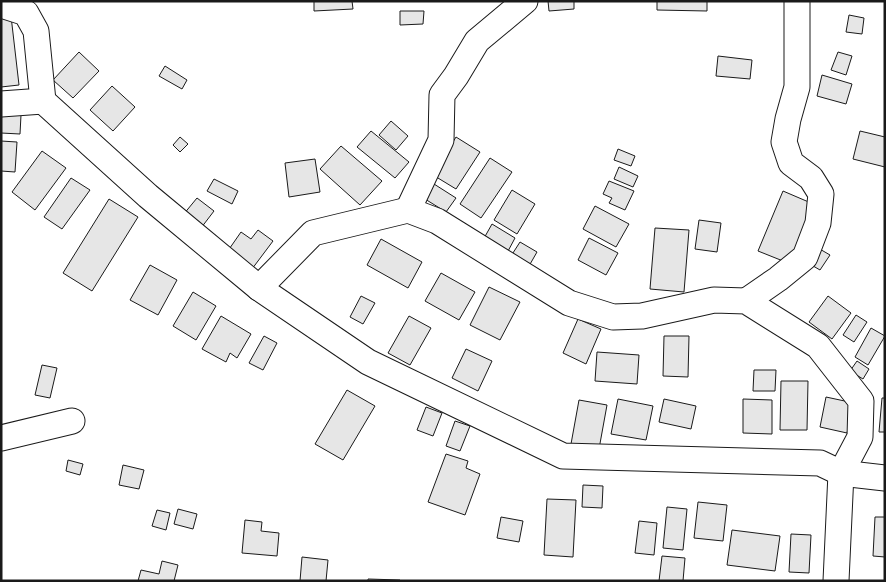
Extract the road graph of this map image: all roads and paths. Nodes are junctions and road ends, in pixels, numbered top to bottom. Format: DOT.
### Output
graph roads {
  1 [pos="525,1"];
  2 [pos="797,1"];
  3 [pos="1,5"];
  4 [pos="43,101"];
  5 [pos="1,104"];
  6 [pos="408,210"];
  7 [pos="259,288"];
  8 [pos="746,300"];
  9 [pos="72,421"];
  10 [pos="1,438"];
  11 [pos="841,473"];
  12 [pos="885,478"];
  13 [pos="836,581"];
  1 -- 6 [label="street"];
  2 -- 8 [label="street"];
  3 -- 4 [label="street"];
  4 -- 5 [label="street"];
  4 -- 7 [label="street"];
  6 -- 7 [label="street"];
  6 -- 8 [label="street"];
  7 -- 11 [label="street"];
  8 -- 11 [label="street"];
  9 -- 10 [label="street"];
  11 -- 12 [label="street"];
  11 -- 13 [label="street"];
}
